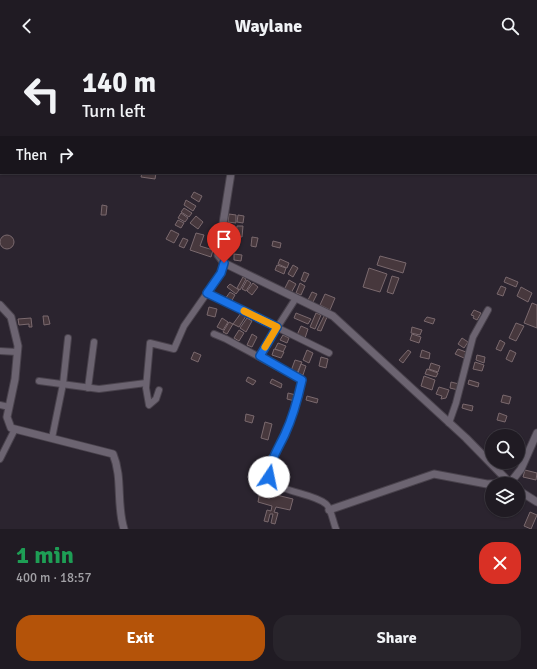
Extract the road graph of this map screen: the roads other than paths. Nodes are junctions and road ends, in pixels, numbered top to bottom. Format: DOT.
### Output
graph roads {
  1 [pos="231,174"];
  2 [pos="224,263"];
  3 [pos="207,293"];
  4 [pos="296,298"];
  5 [pos="0,305"];
  6 [pos="488,310"];
  7 [pos="277,327"];
  8 [pos="214,334"];
  9 [pos="68,338"];
  10 [pos="94,342"];
  11 [pos="0,351"];
  12 [pos="17,352"];
  13 [pos="329,353"];
  14 [pos="260,356"];
  15 [pos="38,381"];
  16 [pos="146,383"];
  17 [pos="63,384"];
  18 [pos="88,388"];
  19 [pos="159,390"];
  20 [pos="0,406"];
  21 [pos="9,407"];
  22 [pos="449,423"];
  23 [pos="15,429"];
  24 [pos="537,433"];
  25 [pos="52,438"];
  26 [pos="0,459"];
  27 [pos="503,477"];
  28 [pos="515,477"];
  29 [pos="485,484"];
  30 [pos="525,494"];
  31 [pos="537,502"];
  32 [pos="329,510"];
  33 [pos="124,529"];
  34 [pos="336,529"];
  1 -- 2 [label="street"];
  2 -- 3 [label="street"];
  2 -- 4 [label="street"];
  3 -- 7 [label="street"];
  3 -- 16 [label="street"];
  4 -- 7 [label="street"];
  4 -- 22 [label="street"];
  5 -- 12 [label="street"];
  6 -- 22 [label="street"];
  7 -- 13 [label="street"];
  7 -- 14 [label="street"];
  8 -- 14 [label="street"];
  9 -- 17 [label="street"];
  10 -- 18 [label="street"];
  11 -- 12 [label="street"];
  12 -- 21 [label="street"];
  14 -- 32 [label="street"];
  15 -- 17 [label="street"];
  16 -- 18 [label="street"];
  16 -- 19 [label="street"];
  17 -- 18 [label="street"];
  17 -- 25 [label="street"];
  20 -- 21 [label="street"];
  21 -- 23 [label="street"];
  22 -- 27 [label="street"];
  23 -- 25 [label="street"];
  23 -- 26 [label="street"];
  24 -- 28 [label="street"];
  25 -- 33 [label="street"];
  29 -- 32 [label="street"];
  30 -- 31 [label="street"];
  32 -- 34 [label="street"];
}
